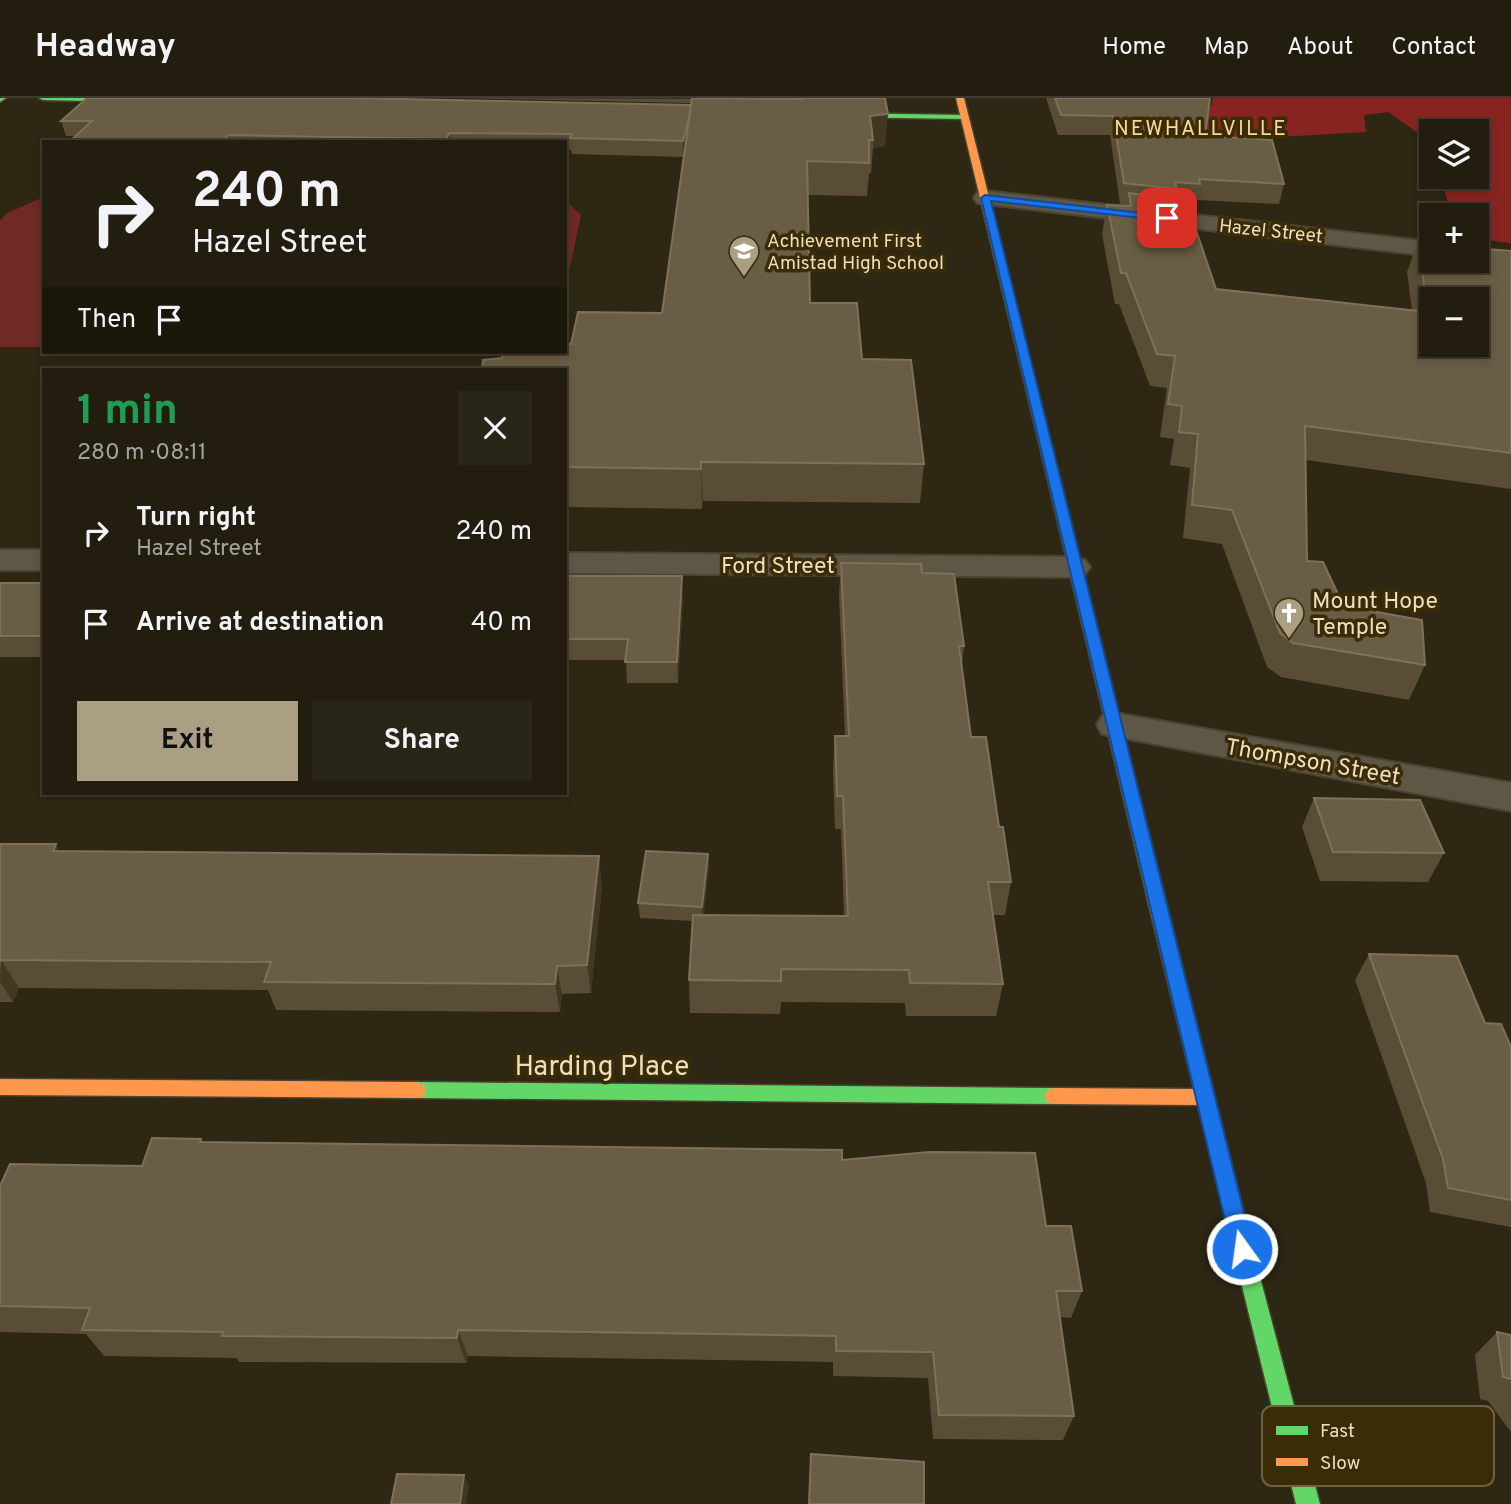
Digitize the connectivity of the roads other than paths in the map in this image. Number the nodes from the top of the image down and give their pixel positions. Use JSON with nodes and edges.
{"nodes":[{"id":1,"x":43,"y":98,"type":"edge"},
{"id":2,"x":960,"y":98,"type":"edge"},
{"id":3,"x":150,"y":100,"type":"edge"},
{"id":4,"x":814,"y":114,"type":"edge"},
{"id":5,"x":964,"y":117,"type":"junction"},
{"id":6,"x":985,"y":198,"type":"junction"},
{"id":7,"x":1419,"y":247,"type":"edge"},
{"id":8,"x":0,"y":560,"type":"edge"},
{"id":9,"x":42,"y":560,"type":"edge"},
{"id":10,"x":567,"y":563,"type":"edge"},
{"id":11,"x":1074,"y":567,"type":"junction"},
{"id":12,"x":1115,"y":725,"type":"junction"},
{"id":13,"x":1511,"y":797,"type":"edge"},
{"id":14,"x":0,"y":1087,"type":"edge"},
{"id":15,"x":1203,"y":1097,"type":"junction"},
{"id":16,"x":1283,"y":1406,"type":"edge"},
{"id":17,"x":1303,"y":1486,"type":"edge"},
{"id":18,"x":1308,"y":1504,"type":"edge"}],
"edges":[{"from":1,"to":3,"type":"main road"},
{"from":2,"to":5,"type":"main road"},
{"from":4,"to":5,"type":"main road"},
{"from":5,"to":6,"type":"main road"},
{"from":6,"to":7,"type":"street","name":"Hazel Street"},
{"from":6,"to":11,"type":"main road"},
{"from":8,"to":9,"type":"street"},
{"from":10,"to":11,"type":"street","name":"Ford Street"},
{"from":11,"to":12,"type":"main road"},
{"from":12,"to":13,"type":"street","name":"Thompson Street"},
{"from":12,"to":15,"type":"main road"},
{"from":14,"to":15,"type":"main road","name":"Harding Place"},
{"from":15,"to":16,"type":"main road"},
{"from":17,"to":18,"type":"main road"}]}
